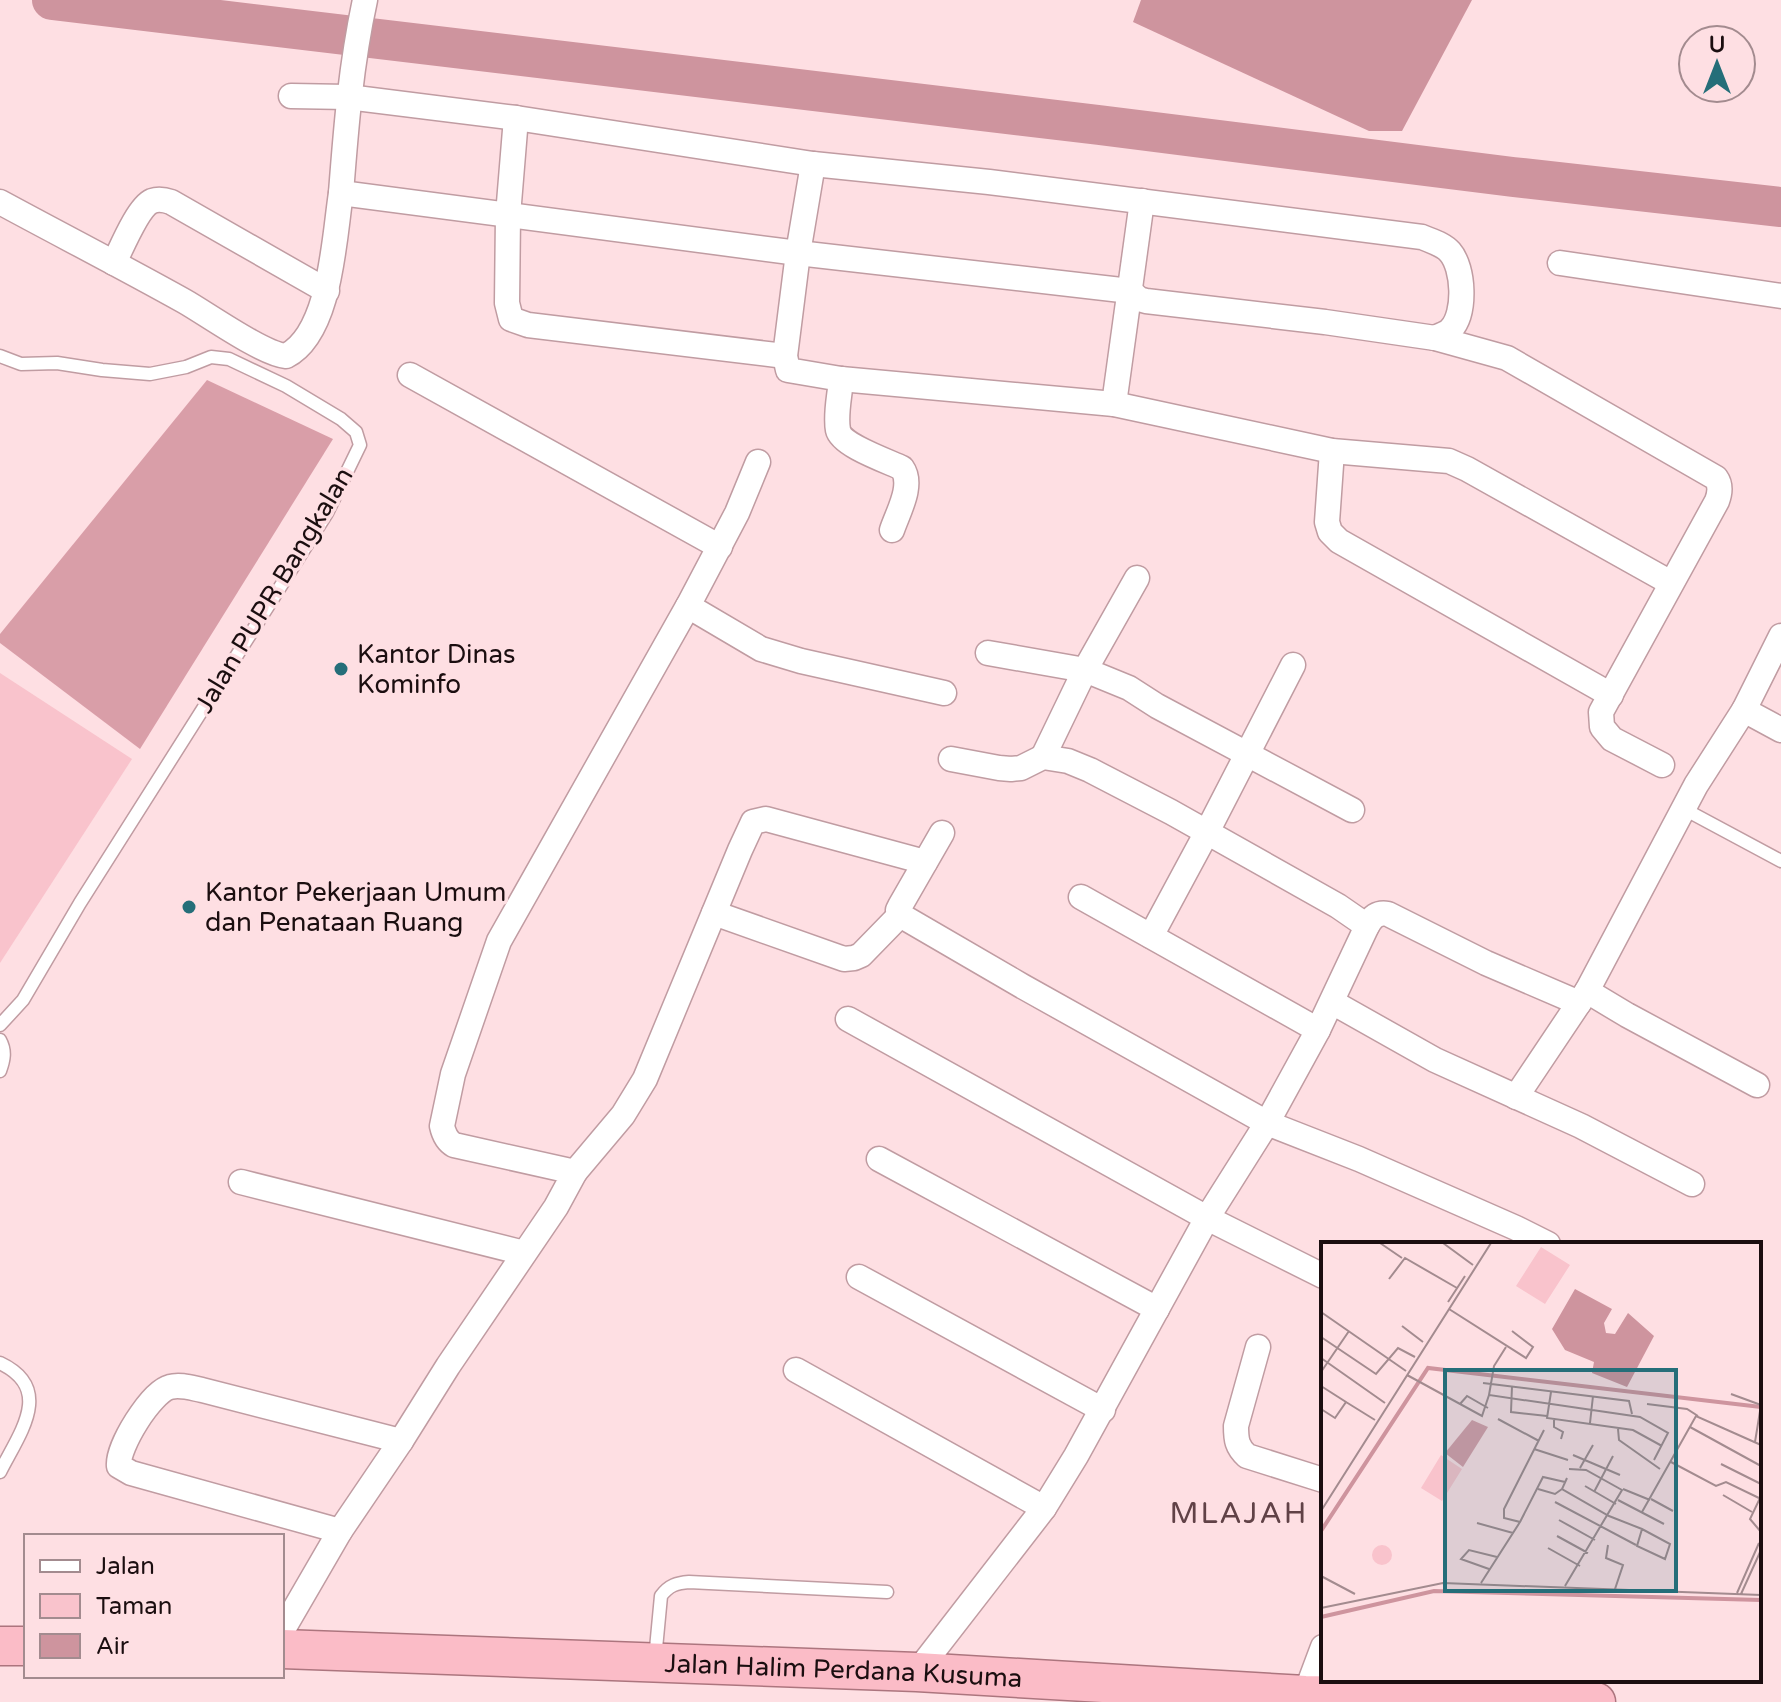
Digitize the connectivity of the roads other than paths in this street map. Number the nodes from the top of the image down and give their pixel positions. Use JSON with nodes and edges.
{"nodes":[{"id":1,"x":365,"y":0,"type":"edge"},
{"id":2,"x":291,"y":96,"type":"dead end"},
{"id":3,"x":348,"y":97,"type":"junction"},
{"id":4,"x":516,"y":118,"type":"junction"},
{"id":5,"x":813,"y":164,"type":"junction"},
{"id":6,"x":341,"y":193,"type":"junction"},
{"id":7,"x":1142,"y":201,"type":"junction"},
{"id":8,"x":0,"y":202,"type":"edge"},
{"id":9,"x":508,"y":215,"type":"junction"},
{"id":10,"x":798,"y":253,"type":"junction"},
{"id":11,"x":114,"y":263,"type":"junction"},
{"id":12,"x":1560,"y":263,"type":"dead end"},
{"id":13,"x":327,"y":291,"type":"junction"},
{"id":14,"x":1130,"y":291,"type":"junction"},
{"id":15,"x":1781,"y":296,"type":"edge"},
{"id":16,"x":1435,"y":338,"type":"junction"},
{"id":17,"x":0,"y":356,"type":"edge"},
{"id":18,"x":785,"y":356,"type":"junction"},
{"id":19,"x":410,"y":375,"type":"dead end"},
{"id":20,"x":841,"y":379,"type":"junction"},
{"id":21,"x":1114,"y":404,"type":"junction"},
{"id":22,"x":1332,"y":451,"type":"junction"},
{"id":23,"x":758,"y":462,"type":"dead end"},
{"id":24,"x":892,"y":530,"type":"dead end"},
{"id":25,"x":720,"y":547,"type":"junction"},
{"id":26,"x":1137,"y":578,"type":"dead end"},
{"id":27,"x":1671,"y":583,"type":"junction"},
{"id":28,"x":688,"y":606,"type":"junction"},
{"id":29,"x":1781,"y":636,"type":"edge"},
{"id":30,"x":988,"y":653,"type":"dead end"},
{"id":31,"x":1293,"y":665,"type":"dead end"},
{"id":32,"x":1085,"y":670,"type":"junction"},
{"id":33,"x":944,"y":693,"type":"dead end"},
{"id":34,"x":1611,"y":695,"type":"junction"},
{"id":35,"x":1744,"y":710,"type":"junction"},
{"id":36,"x":1781,"y":730,"type":"edge"},
{"id":37,"x":1247,"y":754,"type":"junction"},
{"id":38,"x":1043,"y":757,"type":"junction"},
{"id":39,"x":951,"y":759,"type":"dead end"},
{"id":40,"x":1662,"y":765,"type":"dead end"},
{"id":41,"x":1684,"y":809,"type":"junction"},
{"id":42,"x":1352,"y":810,"type":"dead end"},
{"id":43,"x":1207,"y":832,"type":"junction"},
{"id":44,"x":942,"y":833,"type":"dead end"},
{"id":45,"x":1781,"y":861,"type":"edge"},
{"id":46,"x":925,"y":862,"type":"junction"},
{"id":47,"x":1081,"y":897,"type":"dead end"},
{"id":48,"x":714,"y":913,"type":"junction"},
{"id":49,"x":900,"y":915,"type":"junction"},
{"id":50,"x":1367,"y":926,"type":"junction"},
{"id":51,"x":1151,"y":936,"type":"junction"},
{"id":52,"x":1583,"y":997,"type":"junction"},
{"id":53,"x":1332,"y":1002,"type":"junction"},
{"id":54,"x":848,"y":1019,"type":"dead end"},
{"id":55,"x":0,"y":1025,"type":"edge"},
{"id":56,"x":1318,"y":1030,"type":"junction"},
{"id":57,"x":0,"y":1040,"type":"edge"},
{"id":58,"x":0,"y":1071,"type":"edge"},
{"id":59,"x":1757,"y":1085,"type":"dead end"},
{"id":60,"x":1516,"y":1097,"type":"junction"},
{"id":61,"x":1267,"y":1123,"type":"junction"},
{"id":62,"x":879,"y":1159,"type":"dead end"},
{"id":63,"x":575,"y":1172,"type":"junction"},
{"id":64,"x":241,"y":1182,"type":"dead end"},
{"id":65,"x":1692,"y":1184,"type":"dead end"},
{"id":66,"x":1207,"y":1218,"type":"junction"},
{"id":67,"x":1512,"y":1236,"type":"edge"},
{"id":68,"x":1539,"y":1242,"type":"edge"},
{"id":69,"x":524,"y":1253,"type":"junction"},
{"id":70,"x":1321,"y":1275,"type":"edge"},
{"id":71,"x":859,"y":1277,"type":"dead end"},
{"id":72,"x":1157,"y":1309,"type":"junction"},
{"id":73,"x":1258,"y":1347,"type":"dead end"},
{"id":74,"x":0,"y":1363,"type":"edge"},
{"id":75,"x":796,"y":1370,"type":"dead end"},
{"id":76,"x":1103,"y":1410,"type":"junction"},
{"id":77,"x":401,"y":1441,"type":"junction"},
{"id":78,"x":0,"y":1472,"type":"edge"},
{"id":79,"x":1321,"y":1479,"type":"edge"},
{"id":80,"x":1044,"y":1508,"type":"junction"},
{"id":81,"x":340,"y":1531,"type":"junction"},
{"id":82,"x":887,"y":1592,"type":"dead end"},
{"id":83,"x":284,"y":1628,"type":"edge"},
{"id":84,"x":0,"y":1646,"type":"edge"},
{"id":85,"x":24,"y":1646,"type":"edge"},
{"id":86,"x":284,"y":1649,"type":"edge"},
{"id":87,"x":1321,"y":1652,"type":"edge"},
{"id":88,"x":655,"y":1663,"type":"junction"},
{"id":89,"x":917,"y":1672,"type":"junction"},
{"id":90,"x":1305,"y":1695,"type":"junction"},
{"id":91,"x":1572,"y":1702,"type":"edge"},
{"id":92,"x":1596,"y":1702,"type":"edge"}],
"edges":[{"from":1,"to":3,"type":"street"},
{"from":2,"to":3,"type":"street"},
{"from":3,"to":4,"type":"street"},
{"from":3,"to":6,"type":"street"},
{"from":4,"to":5,"type":"street"},
{"from":4,"to":9,"type":"street"},
{"from":5,"to":7,"type":"street"},
{"from":5,"to":10,"type":"street"},
{"from":6,"to":9,"type":"street"},
{"from":6,"to":13,"type":"street"},
{"from":7,"to":14,"type":"street"},
{"from":7,"to":16,"type":"street"},
{"from":8,"to":11,"type":"street"},
{"from":9,"to":10,"type":"street"},
{"from":9,"to":18,"type":"street"},
{"from":10,"to":14,"type":"street"},
{"from":10,"to":18,"type":"street"},
{"from":11,"to":13,"type":"street"},
{"from":11,"to":13,"type":"street"},
{"from":12,"to":15,"type":"street"},
{"from":14,"to":16,"type":"street"},
{"from":14,"to":21,"type":"street"},
{"from":16,"to":27,"type":"street"},
{"from":17,"to":55,"type":"lane","name":"Jalan PUPR Bangkalan"},
{"from":18,"to":20,"type":"street"},
{"from":19,"to":25,"type":"street"},
{"from":20,"to":21,"type":"street"},
{"from":20,"to":24,"type":"street"},
{"from":21,"to":22,"type":"street"},
{"from":22,"to":27,"type":"street"},
{"from":22,"to":34,"type":"street"},
{"from":23,"to":25,"type":"street"},
{"from":25,"to":28,"type":"street"},
{"from":26,"to":32,"type":"street"},
{"from":27,"to":34,"type":"street"},
{"from":28,"to":33,"type":"street"},
{"from":28,"to":63,"type":"street"},
{"from":29,"to":35,"type":"street"},
{"from":30,"to":32,"type":"street"},
{"from":31,"to":37,"type":"street"},
{"from":32,"to":37,"type":"street"},
{"from":32,"to":38,"type":"street"},
{"from":34,"to":40,"type":"street"},
{"from":35,"to":36,"type":"street"},
{"from":35,"to":41,"type":"street"},
{"from":37,"to":42,"type":"street"},
{"from":37,"to":43,"type":"street"},
{"from":38,"to":39,"type":"street"},
{"from":38,"to":43,"type":"street"},
{"from":41,"to":45,"type":"lane"},
{"from":41,"to":52,"type":"street"},
{"from":43,"to":50,"type":"street"},
{"from":43,"to":51,"type":"street"},
{"from":44,"to":46,"type":"street"},
{"from":46,"to":48,"type":"street"},
{"from":46,"to":49,"type":"street"},
{"from":47,"to":51,"type":"street"},
{"from":48,"to":49,"type":"street"},
{"from":48,"to":63,"type":"street"},
{"from":49,"to":61,"type":"street"},
{"from":50,"to":52,"type":"street"},
{"from":50,"to":53,"type":"street"},
{"from":51,"to":56,"type":"street"},
{"from":52,"to":59,"type":"street"},
{"from":52,"to":60,"type":"street"},
{"from":53,"to":56,"type":"street"},
{"from":53,"to":60,"type":"street"},
{"from":54,"to":66,"type":"street"},
{"from":56,"to":61,"type":"street"},
{"from":57,"to":58,"type":"lane"},
{"from":60,"to":65,"type":"street"},
{"from":61,"to":66,"type":"street"},
{"from":61,"to":67,"type":"street"},
{"from":62,"to":72,"type":"street"},
{"from":63,"to":69,"type":"street"},
{"from":64,"to":69,"type":"street"},
{"from":66,"to":70,"type":"street"},
{"from":66,"to":72,"type":"street"},
{"from":67,"to":68,"type":"street"},
{"from":69,"to":77,"type":"street"},
{"from":71,"to":76,"type":"street"},
{"from":72,"to":76,"type":"street"},
{"from":73,"to":79,"type":"street"},
{"from":74,"to":78,"type":"lane"},
{"from":75,"to":80,"type":"street"},
{"from":76,"to":80,"type":"street"},
{"from":77,"to":81,"type":"street"},
{"from":77,"to":81,"type":"street"},
{"from":80,"to":89,"type":"street"},
{"from":81,"to":83,"type":"street"},
{"from":82,"to":88,"type":"lane"},
{"from":84,"to":85,"type":"highway"},
{"from":86,"to":88,"type":"highway","name":"Jalan Halim Perdana Kusuma"},
{"from":87,"to":90,"type":"street"},
{"from":88,"to":89,"type":"highway","name":"Jalan Halim Perdana Kusuma"},
{"from":89,"to":90,"type":"highway","name":"Jalan Halim Perdana Kusuma"},
{"from":90,"to":91,"type":"highway","name":"Jalan Halim Perdana Kusuma"},
{"from":91,"to":92,"type":"highway","name":"Jalan Halim Perdana Kusuma"}]}
